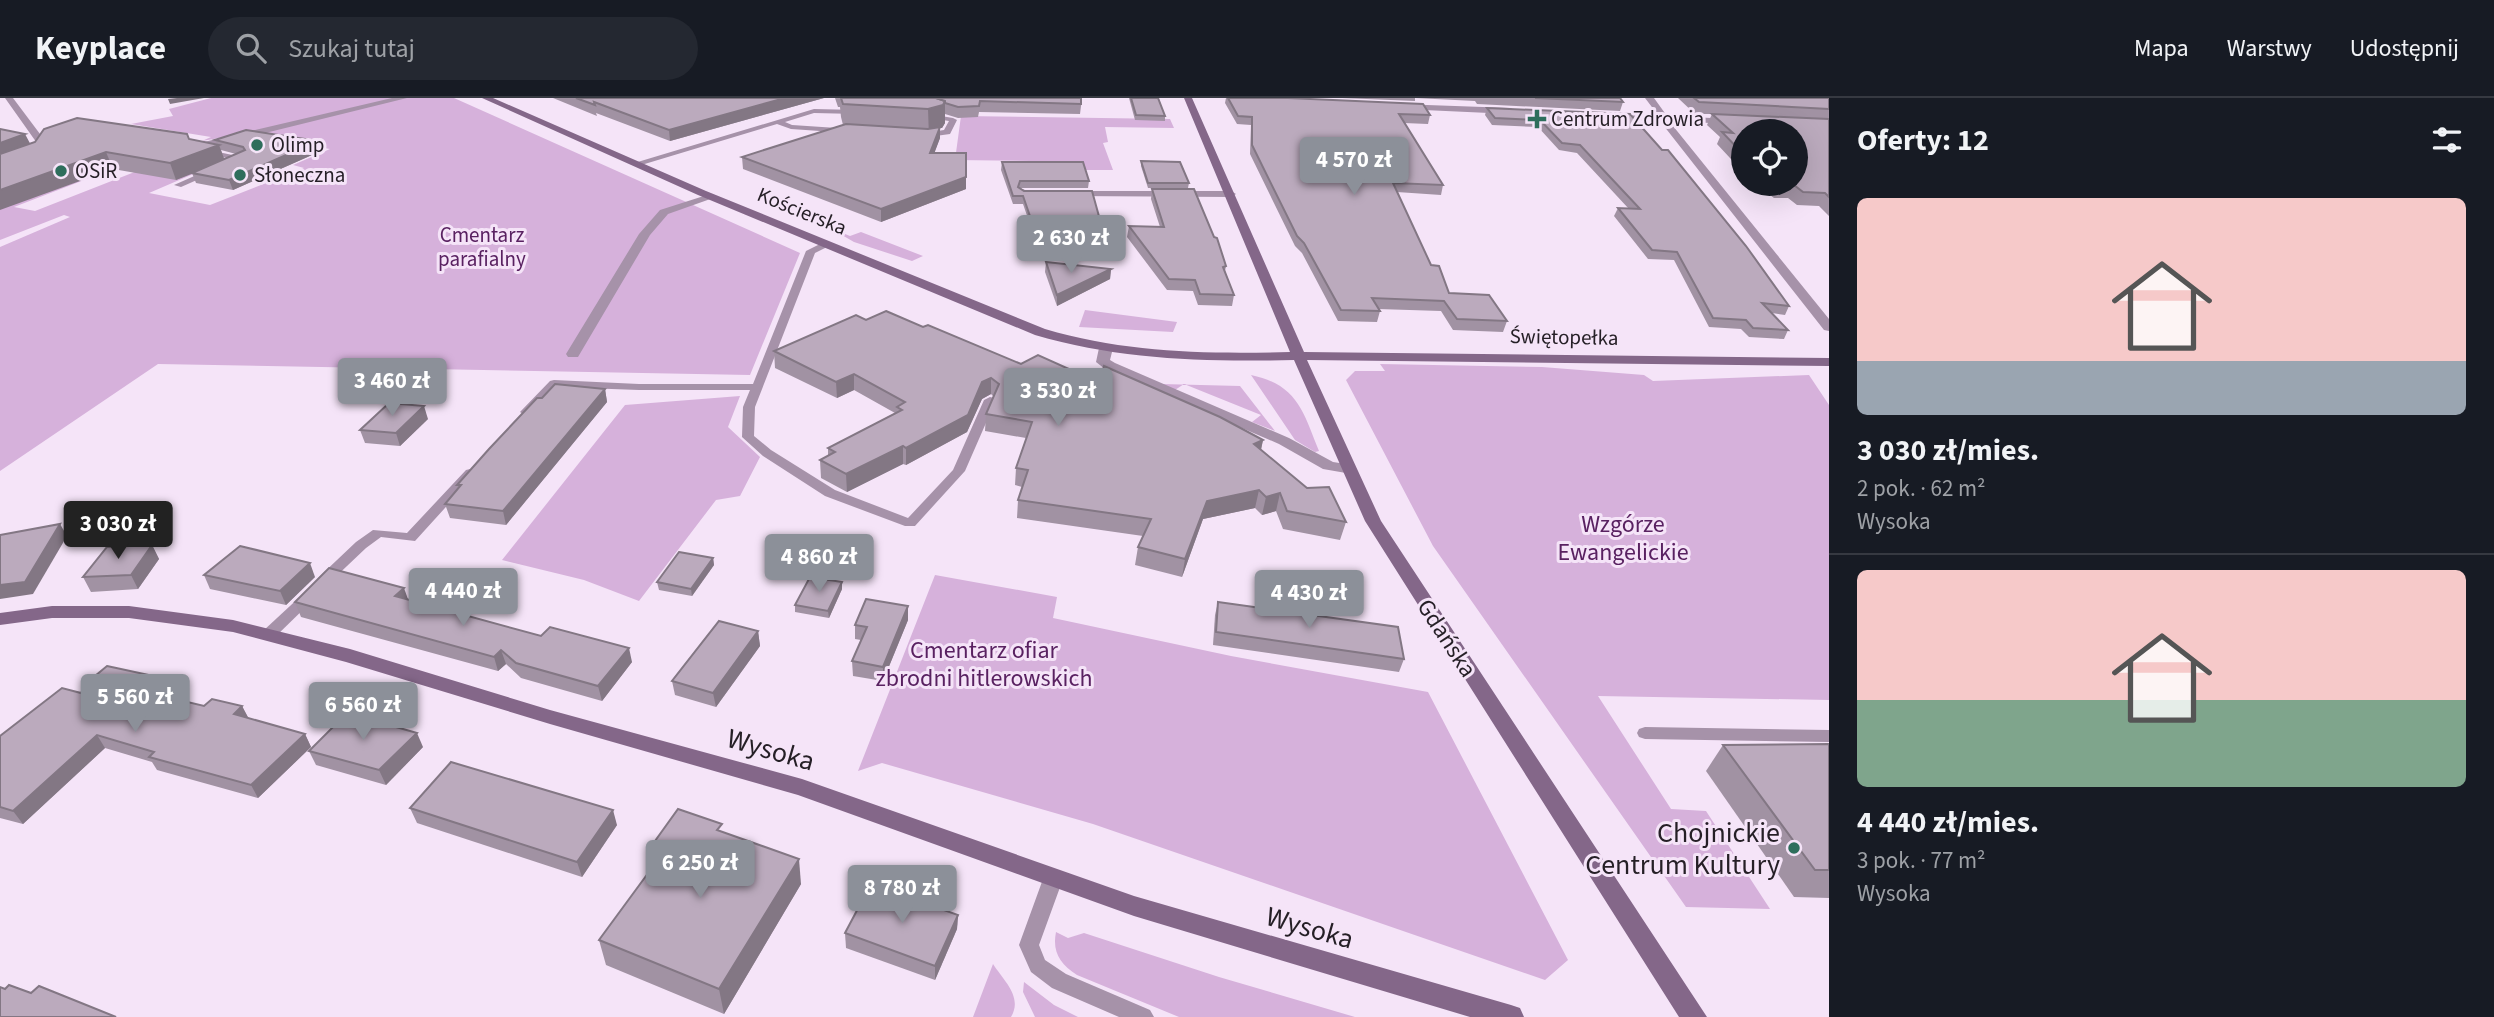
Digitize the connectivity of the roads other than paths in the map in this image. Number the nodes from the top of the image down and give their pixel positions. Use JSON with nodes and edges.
{"nodes":[{"id":1,"x":9,"y":98,"type":"edge"},
{"id":2,"x":403,"y":98,"type":"edge"},
{"id":3,"x":486,"y":98,"type":"edge"},
{"id":4,"x":1188,"y":98,"type":"edge"},
{"id":5,"x":1649,"y":98,"type":"edge"},
{"id":6,"x":1395,"y":106,"type":"edge"},
{"id":7,"x":1517,"y":111,"type":"edge"},
{"id":8,"x":868,"y":112,"type":"edge"},
{"id":9,"x":911,"y":114,"type":"edge"},
{"id":10,"x":1594,"y":115,"type":"edge"},
{"id":11,"x":1662,"y":118,"type":"junction"},
{"id":12,"x":1731,"y":121,"type":"edge"},
{"id":13,"x":778,"y":122,"type":"junction"},
{"id":14,"x":860,"y":131,"type":"edge"},
{"id":15,"x":48,"y":133,"type":"edge"},
{"id":16,"x":37,"y":135,"type":"junction"},
{"id":17,"x":915,"y":135,"type":"edge"},
{"id":18,"x":178,"y":141,"type":"edge"},
{"id":19,"x":204,"y":145,"type":"junction"},
{"id":20,"x":229,"y":164,"type":"edge"},
{"id":21,"x":635,"y":164,"type":"junction"},
{"id":22,"x":0,"y":167,"type":"edge"},
{"id":23,"x":216,"y":169,"type":"edge"},
{"id":24,"x":178,"y":185,"type":"edge"},
{"id":25,"x":1051,"y":193,"type":"edge"},
{"id":26,"x":1231,"y":194,"type":"junction"},
{"id":27,"x":711,"y":197,"type":"junction"},
{"id":28,"x":827,"y":244,"type":"junction"},
{"id":29,"x":1829,"y":327,"type":"edge"},
{"id":30,"x":1106,"y":348,"type":"junction"},
{"id":31,"x":573,"y":354,"type":"dead end"},
{"id":32,"x":1299,"y":356,"type":"junction"},
{"id":33,"x":1829,"y":362,"type":"edge"},
{"id":34,"x":757,"y":387,"type":"junction"},
{"id":35,"x":990,"y":400,"type":"edge"},
{"id":36,"x":518,"y":422,"type":"edge"},
{"id":37,"x":482,"y":460,"type":"edge"},
{"id":38,"x":1346,"y":468,"type":"junction"},
{"id":39,"x":0,"y":619,"type":"edge"},
{"id":40,"x":268,"y":635,"type":"junction"},
{"id":41,"x":1644,"y":733,"type":"dead end"},
{"id":42,"x":1829,"y":736,"type":"edge"},
{"id":43,"x":1053,"y":879,"type":"junction"},
{"id":44,"x":1143,"y":1017,"type":"edge"},
{"id":45,"x":1511,"y":1017,"type":"edge"},
{"id":46,"x":1694,"y":1017,"type":"edge"}],
"edges":[{"from":1,"to":16,"type":"street"},
{"from":2,"to":19,"type":"street"},
{"from":3,"to":21,"type":"main road","name":"Kościerska"},
{"from":4,"to":26,"type":"main road","name":"Gdańska"},
{"from":5,"to":11,"type":"street"},
{"from":6,"to":7,"type":"street"},
{"from":8,"to":13,"type":"lane"},
{"from":9,"to":17,"type":"lane"},
{"from":10,"to":11,"type":"street"},
{"from":11,"to":12,"type":"street"},
{"from":11,"to":29,"type":"street"},
{"from":13,"to":14,"type":"lane"},
{"from":13,"to":21,"type":"lane"},
{"from":15,"to":16,"type":"street"},
{"from":16,"to":22,"type":"street"},
{"from":18,"to":19,"type":"street"},
{"from":19,"to":20,"type":"lane"},
{"from":21,"to":27,"type":"main road","name":"Kościerska"},
{"from":23,"to":24,"type":"lane"},
{"from":25,"to":26,"type":"street"},
{"from":26,"to":32,"type":"main road","name":"Gdańska"},
{"from":27,"to":28,"type":"main road","name":"Kościerska"},
{"from":27,"to":31,"type":"street"},
{"from":28,"to":30,"type":"main road","name":"Kościerska"},
{"from":28,"to":34,"type":"lane"},
{"from":30,"to":32,"type":"main road","name":"Kościerska"},
{"from":30,"to":38,"type":"street"},
{"from":32,"to":33,"type":"main road","name":"Świętopełka"},
{"from":32,"to":38,"type":"main road","name":"Gdańska"},
{"from":34,"to":35,"type":"lane"},
{"from":34,"to":36,"type":"lane"},
{"from":37,"to":40,"type":"lane"},
{"from":38,"to":46,"type":"main road","name":"Gdańska"},
{"from":39,"to":40,"type":"main road","name":"Wysoka"},
{"from":40,"to":43,"type":"main road","name":"Wysoka"},
{"from":41,"to":42,"type":"lane"},
{"from":43,"to":44,"type":"lane"},
{"from":43,"to":45,"type":"main road","name":"Wysoka"}]}
